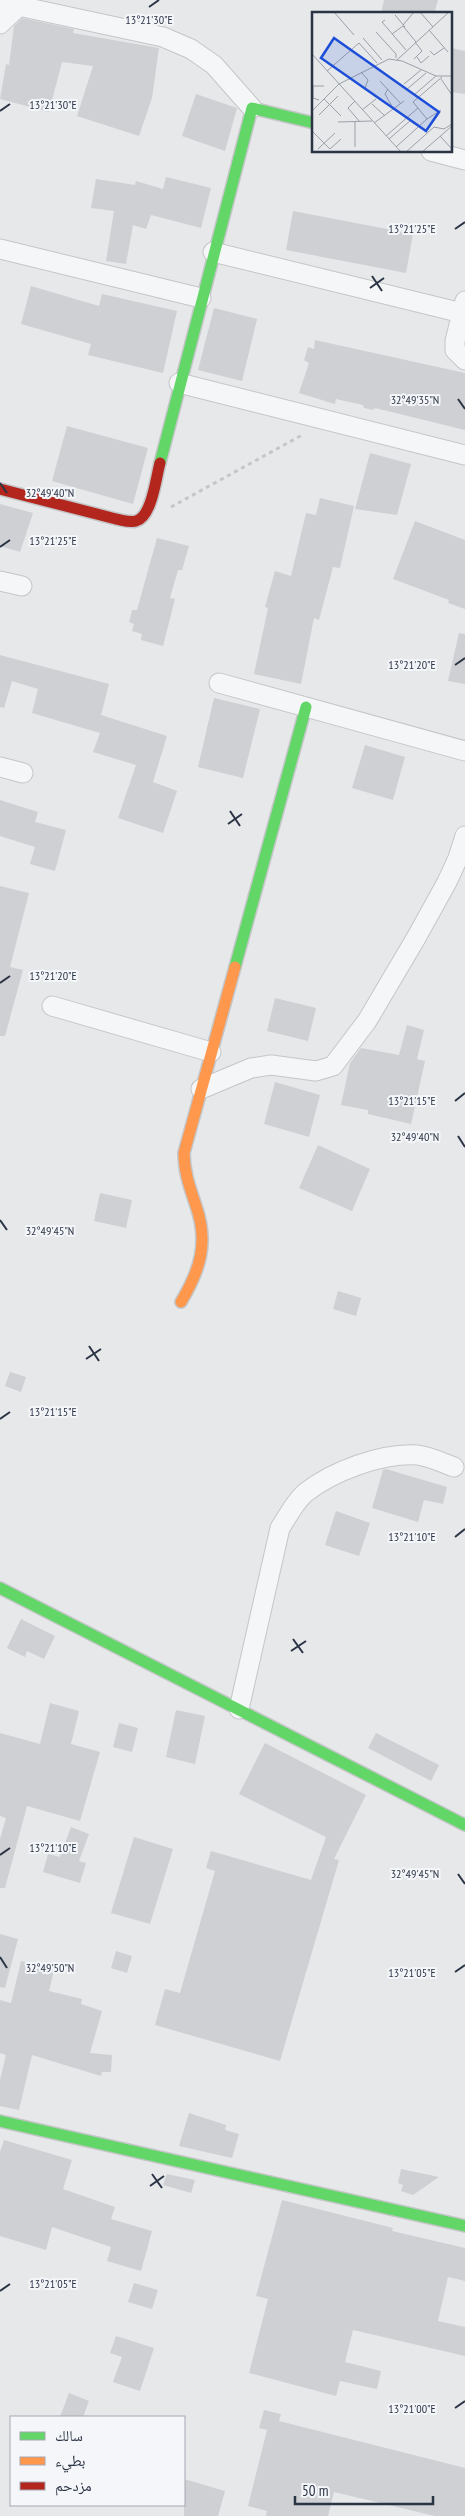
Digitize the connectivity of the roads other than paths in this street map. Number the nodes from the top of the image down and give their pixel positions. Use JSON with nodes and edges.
{"nodes":[{"id":1,"x":0,"y":2,"type":"edge"},
{"id":2,"x":19,"y":6,"type":"junction"},
{"id":3,"x":48,"y":6,"type":"edge"},
{"id":4,"x":0,"y":24,"type":"edge"},
{"id":5,"x":252,"y":108,"type":"junction"},
{"id":6,"x":312,"y":123,"type":"edge"},
{"id":7,"x":435,"y":152,"type":"edge"},
{"id":8,"x":465,"y":160,"type":"edge"},
{"id":9,"x":0,"y":249,"type":"edge"},
{"id":10,"x":213,"y":252,"type":"junction"},
{"id":11,"x":201,"y":298,"type":"junction"},
{"id":12,"x":463,"y":306,"type":"edge"},
{"id":13,"x":465,"y":360,"type":"edge"},
{"id":14,"x":179,"y":383,"type":"junction"},
{"id":15,"x":465,"y":455,"type":"edge"},
{"id":16,"x":0,"y":489,"type":"edge"},
{"id":17,"x":0,"y":581,"type":"edge"},
{"id":18,"x":22,"y":586,"type":"dead end"},
{"id":19,"x":220,"y":683,"type":"dead end"},
{"id":20,"x":306,"y":707,"type":"junction"},
{"id":21,"x":465,"y":751,"type":"edge"},
{"id":22,"x":0,"y":767,"type":"edge"},
{"id":23,"x":23,"y":773,"type":"dead end"},
{"id":24,"x":465,"y":836,"type":"edge"},
{"id":25,"x":52,"y":1006,"type":"dead end"},
{"id":26,"x":211,"y":1052,"type":"junction"},
{"id":27,"x":201,"y":1089,"type":"junction"},
{"id":28,"x":181,"y":1302,"type":"dead end"},
{"id":29,"x":454,"y":1467,"type":"dead end"},
{"id":30,"x":0,"y":1588,"type":"edge"},
{"id":31,"x":239,"y":1709,"type":"junction"},
{"id":32,"x":465,"y":1825,"type":"edge"},
{"id":33,"x":0,"y":2121,"type":"edge"},
{"id":34,"x":465,"y":2226,"type":"edge"}],
"edges":[{"from":1,"to":2,"type":"street"},
{"from":2,"to":3,"type":"street"},
{"from":2,"to":4,"type":"street"},
{"from":3,"to":5,"type":"street"},
{"from":5,"to":6,"type":"street"},
{"from":5,"to":10,"type":"street"},
{"from":7,"to":8,"type":"street"},
{"from":9,"to":11,"type":"street"},
{"from":10,"to":11,"type":"street"},
{"from":10,"to":12,"type":"street"},
{"from":11,"to":14,"type":"street"},
{"from":12,"to":13,"type":"street"},
{"from":14,"to":15,"type":"street"},
{"from":14,"to":16,"type":"street"},
{"from":17,"to":18,"type":"street"},
{"from":19,"to":20,"type":"street"},
{"from":20,"to":21,"type":"street"},
{"from":20,"to":26,"type":"street"},
{"from":22,"to":23,"type":"street"},
{"from":24,"to":27,"type":"street"},
{"from":25,"to":26,"type":"street"},
{"from":26,"to":27,"type":"street"},
{"from":27,"to":28,"type":"street"},
{"from":29,"to":31,"type":"street"},
{"from":30,"to":31,"type":"street"},
{"from":31,"to":32,"type":"street"},
{"from":33,"to":34,"type":"street"}]}
